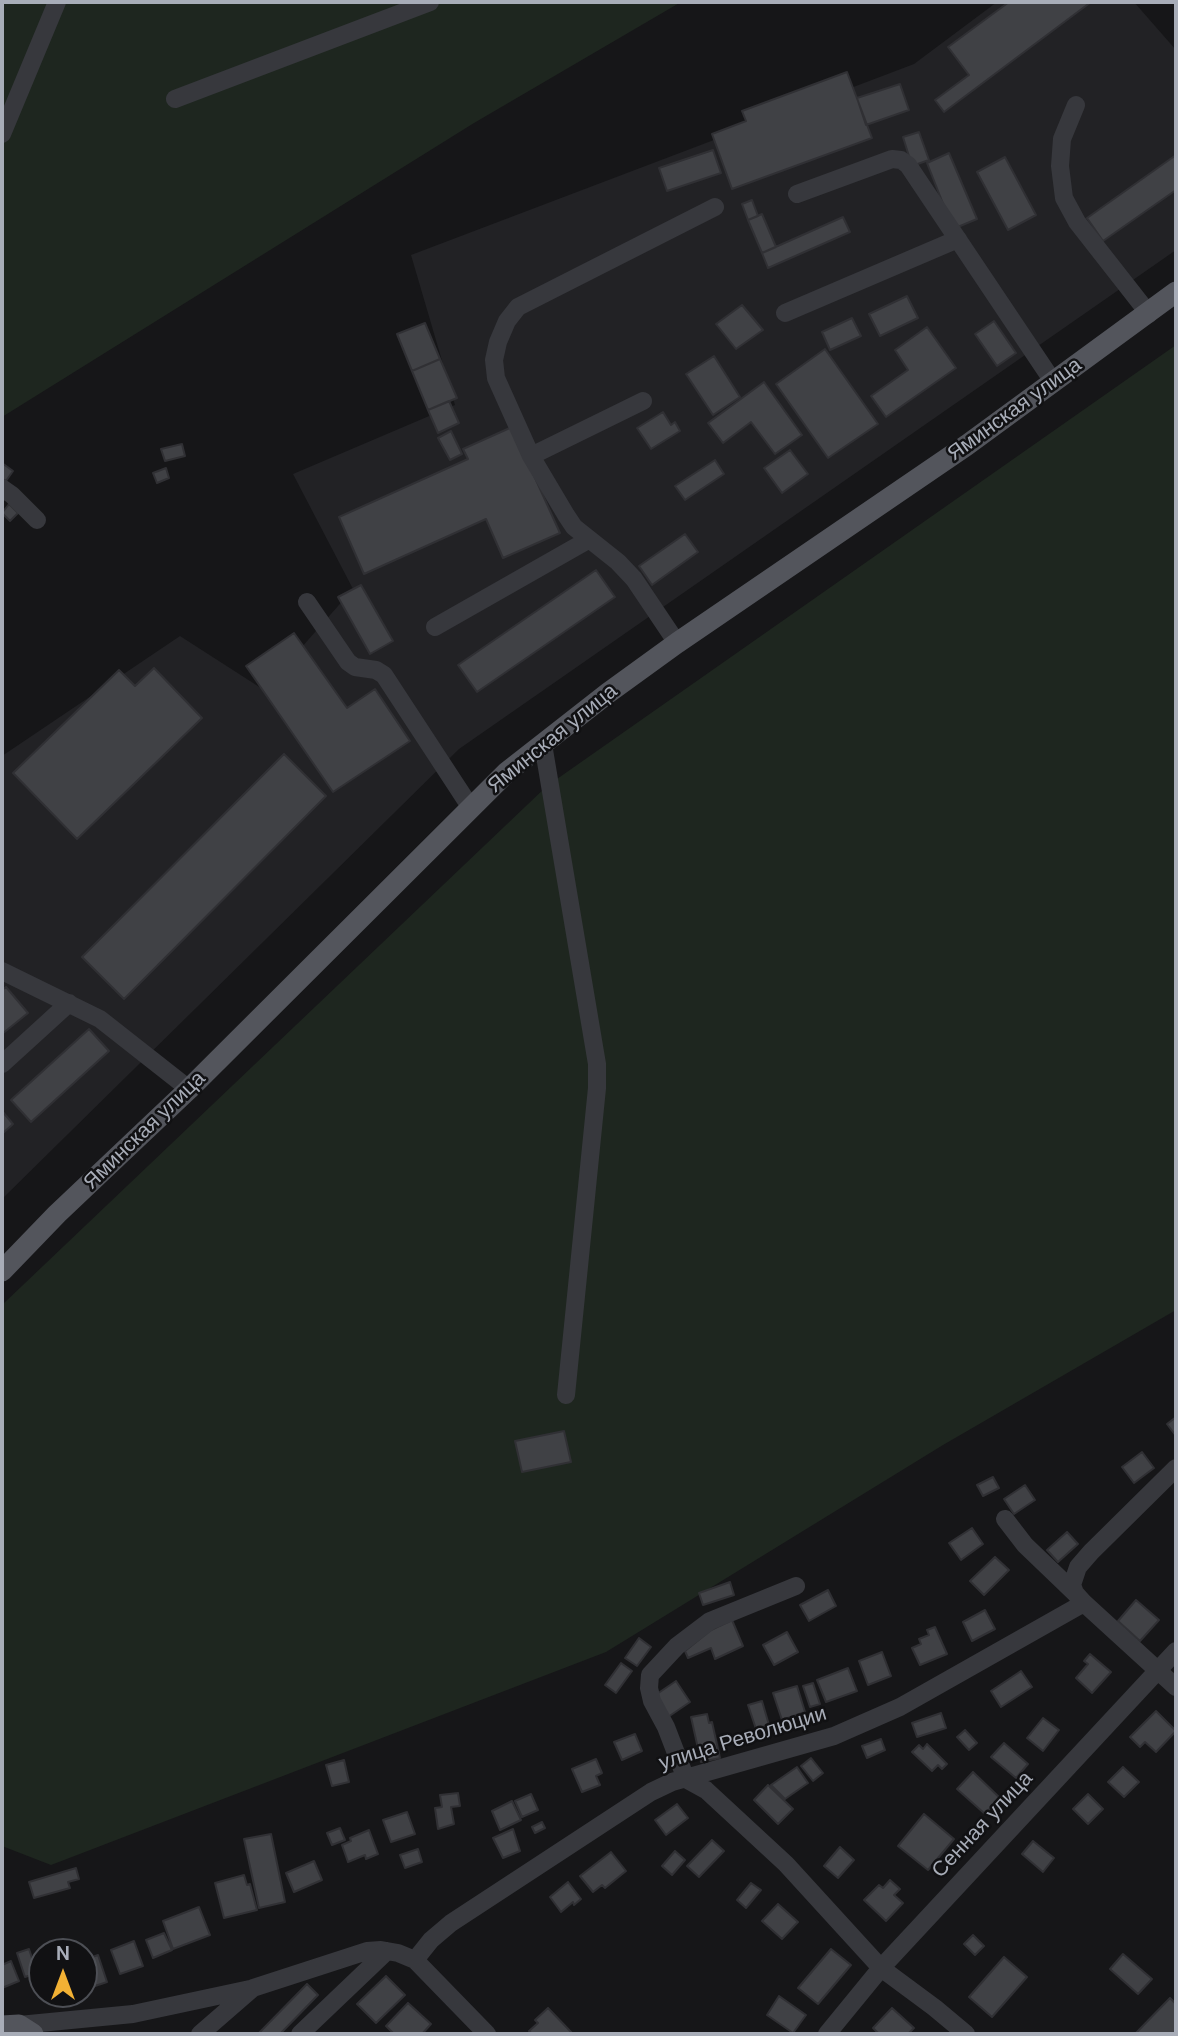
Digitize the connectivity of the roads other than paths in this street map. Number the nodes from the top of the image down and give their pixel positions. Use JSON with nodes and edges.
{"nodes":[{"id":1,"x":57,"y":2,"type":"edge"},
{"id":2,"x":430,"y":2,"type":"edge"},
{"id":3,"x":175,"y":99,"type":"dead end"},
{"id":4,"x":1076,"y":105,"type":"dead end"},
{"id":5,"x":2,"y":134,"type":"edge"},
{"id":6,"x":797,"y":194,"type":"dead end"},
{"id":7,"x":715,"y":207,"type":"dead end"},
{"id":8,"x":958,"y":239,"type":"junction"},
{"id":9,"x":1176,"y":292,"type":"edge"},
{"id":10,"x":785,"y":313,"type":"dead end"},
{"id":11,"x":1149,"y":314,"type":"junction"},
{"id":12,"x":1054,"y":383,"type":"junction"},
{"id":13,"x":643,"y":401,"type":"dead end"},
{"id":14,"x":531,"y":456,"type":"junction"},
{"id":15,"x":2,"y":488,"type":"edge"},
{"id":16,"x":37,"y":520,"type":"dead end"},
{"id":17,"x":588,"y":540,"type":"junction"},
{"id":18,"x":307,"y":603,"type":"dead end"},
{"id":19,"x":435,"y":627,"type":"dead end"},
{"id":20,"x":677,"y":643,"type":"junction"},
{"id":21,"x":543,"y":744,"type":"junction"},
{"id":22,"x":471,"y":808,"type":"junction"},
{"id":23,"x":2,"y":971,"type":"edge"},
{"id":24,"x":69,"y":1003,"type":"junction"},
{"id":25,"x":2,"y":1064,"type":"edge"},
{"id":26,"x":189,"y":1089,"type":"junction"},
{"id":27,"x":2,"y":1271,"type":"edge"},
{"id":28,"x":566,"y":1395,"type":"dead end"},
{"id":29,"x":1176,"y":1468,"type":"edge"},
{"id":30,"x":1004,"y":1519,"type":"dead end"},
{"id":31,"x":796,"y":1586,"type":"dead end"},
{"id":32,"x":1079,"y":1598,"type":"junction"},
{"id":33,"x":1176,"y":1651,"type":"edge"},
{"id":34,"x":1157,"y":1670,"type":"junction"},
{"id":35,"x":1176,"y":1687,"type":"edge"},
{"id":36,"x":686,"y":1779,"type":"junction"},
{"id":37,"x":387,"y":1951,"type":"junction"},
{"id":38,"x":415,"y":1960,"type":"junction"},
{"id":39,"x":881,"y":1968,"type":"junction"},
{"id":40,"x":253,"y":1988,"type":"junction"},
{"id":41,"x":18,"y":2029,"type":"edge"},
{"id":42,"x":481,"y":2032,"type":"edge"},
{"id":43,"x":200,"y":2034,"type":"edge"},
{"id":44,"x":301,"y":2034,"type":"edge"},
{"id":45,"x":827,"y":2034,"type":"edge"},
{"id":46,"x":966,"y":2034,"type":"edge"}],
"edges":[{"from":1,"to":5,"type":"street"},
{"from":2,"to":3,"type":"street"},
{"from":4,"to":11,"type":"street"},
{"from":6,"to":8,"type":"street"},
{"from":7,"to":14,"type":"street"},
{"from":8,"to":10,"type":"street"},
{"from":8,"to":12,"type":"street"},
{"from":9,"to":11,"type":"main road","name":"Яминская улица"},
{"from":11,"to":12,"type":"main road","name":"Яминская улица"},
{"from":12,"to":20,"type":"main road","name":"Яминская улица"},
{"from":13,"to":14,"type":"street"},
{"from":14,"to":17,"type":"street"},
{"from":15,"to":16,"type":"street"},
{"from":17,"to":19,"type":"street"},
{"from":17,"to":20,"type":"street"},
{"from":18,"to":22,"type":"street"},
{"from":20,"to":21,"type":"main road","name":"Яминская улица"},
{"from":21,"to":22,"type":"main road","name":"Яминская улица"},
{"from":21,"to":28,"type":"street"},
{"from":22,"to":26,"type":"main road","name":"Яминская улица"},
{"from":23,"to":24,"type":"street"},
{"from":24,"to":25,"type":"street"},
{"from":24,"to":26,"type":"street"},
{"from":26,"to":27,"type":"main road","name":"Яминская улица"},
{"from":29,"to":32,"type":"street"},
{"from":30,"to":32,"type":"street"},
{"from":31,"to":36,"type":"street"},
{"from":32,"to":34,"type":"street"},
{"from":32,"to":36,"type":"street","name":"улица Революции"},
{"from":33,"to":34,"type":"street","name":"Сенная улица"},
{"from":34,"to":35,"type":"street"},
{"from":34,"to":39,"type":"street","name":"Сенная улица"},
{"from":36,"to":38,"type":"street","name":"улица Революции"},
{"from":36,"to":39,"type":"street"},
{"from":37,"to":38,"type":"street"},
{"from":37,"to":40,"type":"street"},
{"from":37,"to":44,"type":"street"},
{"from":38,"to":42,"type":"street"},
{"from":39,"to":45,"type":"street","name":"Сенная улица"},
{"from":39,"to":46,"type":"street"},
{"from":40,"to":41,"type":"street"},
{"from":40,"to":43,"type":"street"}]}
